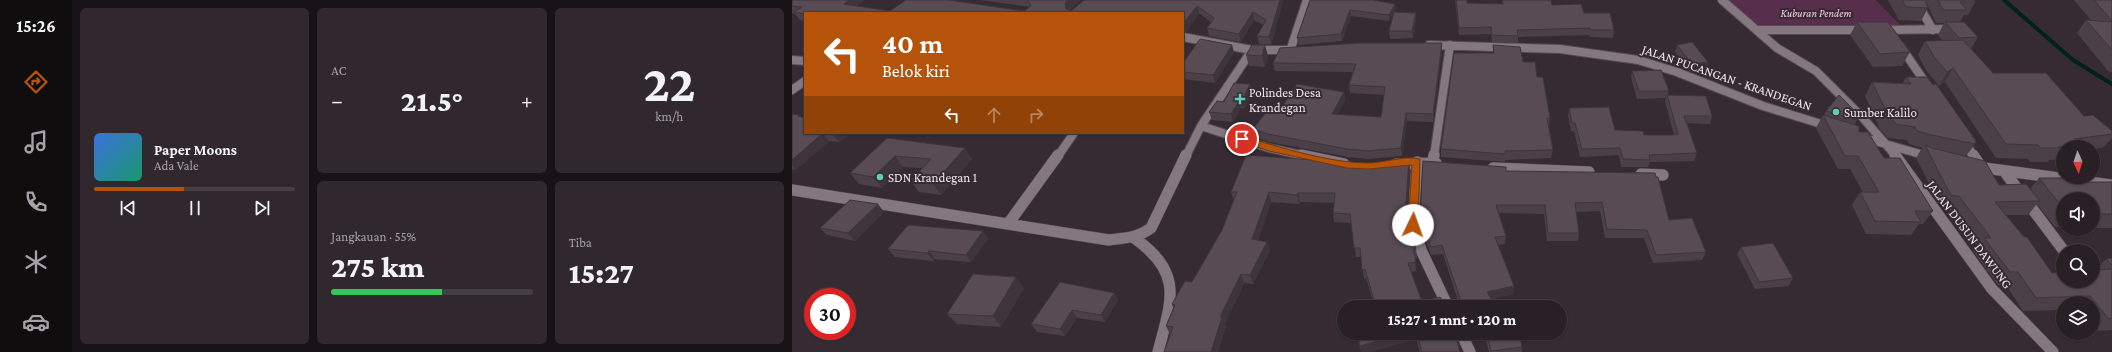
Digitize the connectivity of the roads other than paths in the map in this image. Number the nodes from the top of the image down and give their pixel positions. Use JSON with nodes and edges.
{"nodes":[{"id":1,"x":1307,"y":0,"type":"edge"},
{"id":2,"x":1722,"y":0,"type":"edge"},
{"id":3,"x":1919,"y":0,"type":"edge"},
{"id":4,"x":1961,"y":29,"type":"edge"},
{"id":5,"x":1757,"y":30,"type":"junction"},
{"id":6,"x":1890,"y":30,"type":"junction"},
{"id":7,"x":1934,"y":30,"type":"junction"},
{"id":8,"x":1184,"y":37,"type":"edge"},
{"id":9,"x":1419,"y":44,"type":"edge"},
{"id":10,"x":1450,"y":45,"type":"junction"},
{"id":11,"x":1252,"y":50,"type":"junction"},
{"id":12,"x":1305,"y":50,"type":"edge"},
{"id":13,"x":1290,"y":51,"type":"junction"},
{"id":14,"x":792,"y":60,"type":"edge"},
{"id":15,"x":804,"y":62,"type":"edge"},
{"id":16,"x":804,"y":82,"type":"edge"},
{"id":17,"x":792,"y":90,"type":"edge"},
{"id":18,"x":1934,"y":96,"type":"edge"},
{"id":19,"x":1201,"y":126,"type":"junction"},
{"id":20,"x":1956,"y":129,"type":"edge"},
{"id":21,"x":1838,"y":130,"type":"edge"},
{"id":22,"x":1073,"y":134,"type":"edge"},
{"id":23,"x":1852,"y":134,"type":"edge"},
{"id":24,"x":1888,"y":145,"type":"junction"},
{"id":25,"x":1942,"y":159,"type":"edge"},
{"id":26,"x":1417,"y":162,"type":"junction"},
{"id":27,"x":1433,"y":162,"type":"junction"},
{"id":28,"x":1389,"y":164,"type":"edge"},
{"id":29,"x":1449,"y":164,"type":"edge"},
{"id":30,"x":1354,"y":165,"type":"edge"},
{"id":31,"x":1965,"y":165,"type":"edge"},
{"id":32,"x":1480,"y":166,"type":"edge"},
{"id":33,"x":1982,"y":168,"type":"junction"},
{"id":34,"x":2004,"y":171,"type":"junction"},
{"id":35,"x":1599,"y":173,"type":"edge"},
{"id":36,"x":1631,"y":174,"type":"edge"},
{"id":37,"x":1663,"y":175,"type":"dead end"},
{"id":38,"x":2112,"y":185,"type":"edge"},
{"id":39,"x":792,"y":190,"type":"edge"},
{"id":40,"x":1008,"y":224,"type":"junction"},
{"id":41,"x":1133,"y":237,"type":"junction"},
{"id":42,"x":2059,"y":244,"type":"edge"},
{"id":43,"x":1445,"y":300,"type":"edge"},
{"id":44,"x":1464,"y":340,"type":"edge"},
{"id":45,"x":1158,"y":352,"type":"edge"},
{"id":46,"x":1470,"y":352,"type":"edge"},
{"id":47,"x":2053,"y":352,"type":"edge"}],
"edges":[{"from":1,"to":13,"type":"street"},
{"from":2,"to":5,"type":"street","name":"JALAN DUSUN DAWUNG"},
{"from":3,"to":7,"type":"street"},
{"from":4,"to":7,"type":"street"},
{"from":5,"to":6,"type":"street"},
{"from":5,"to":24,"type":"street","name":"JALAN DUSUN DAWUNG"},
{"from":6,"to":7,"type":"street"},
{"from":6,"to":18,"type":"street"},
{"from":8,"to":11,"type":"street"},
{"from":9,"to":10,"type":"street","name":"JALAN PUCANGAN - KRANDEGAN"},
{"from":10,"to":21,"type":"street","name":"JALAN PUCANGAN - KRANDEGAN"},
{"from":10,"to":27,"type":"street"},
{"from":11,"to":13,"type":"street"},
{"from":11,"to":19,"type":"street"},
{"from":12,"to":13,"type":"street"},
{"from":14,"to":15,"type":"street"},
{"from":16,"to":17,"type":"street"},
{"from":19,"to":30,"type":"street"},
{"from":19,"to":41,"type":"street"},
{"from":20,"to":33,"type":"street"},
{"from":22,"to":40,"type":"street"},
{"from":23,"to":24,"type":"street"},
{"from":24,"to":25,"type":"street"},
{"from":24,"to":47,"type":"street","name":"JALAN DUSUN DAWUNG"},
{"from":26,"to":27,"type":"street"},
{"from":26,"to":28,"type":"street"},
{"from":26,"to":43,"type":"street"},
{"from":27,"to":29,"type":"street"},
{"from":31,"to":33,"type":"street"},
{"from":32,"to":35,"type":"street"},
{"from":33,"to":34,"type":"street"},
{"from":34,"to":38,"type":"street"},
{"from":34,"to":42,"type":"street"},
{"from":36,"to":37,"type":"street"},
{"from":39,"to":40,"type":"street"},
{"from":40,"to":41,"type":"street"},
{"from":41,"to":45,"type":"street"},
{"from":44,"to":46,"type":"street"}]}
